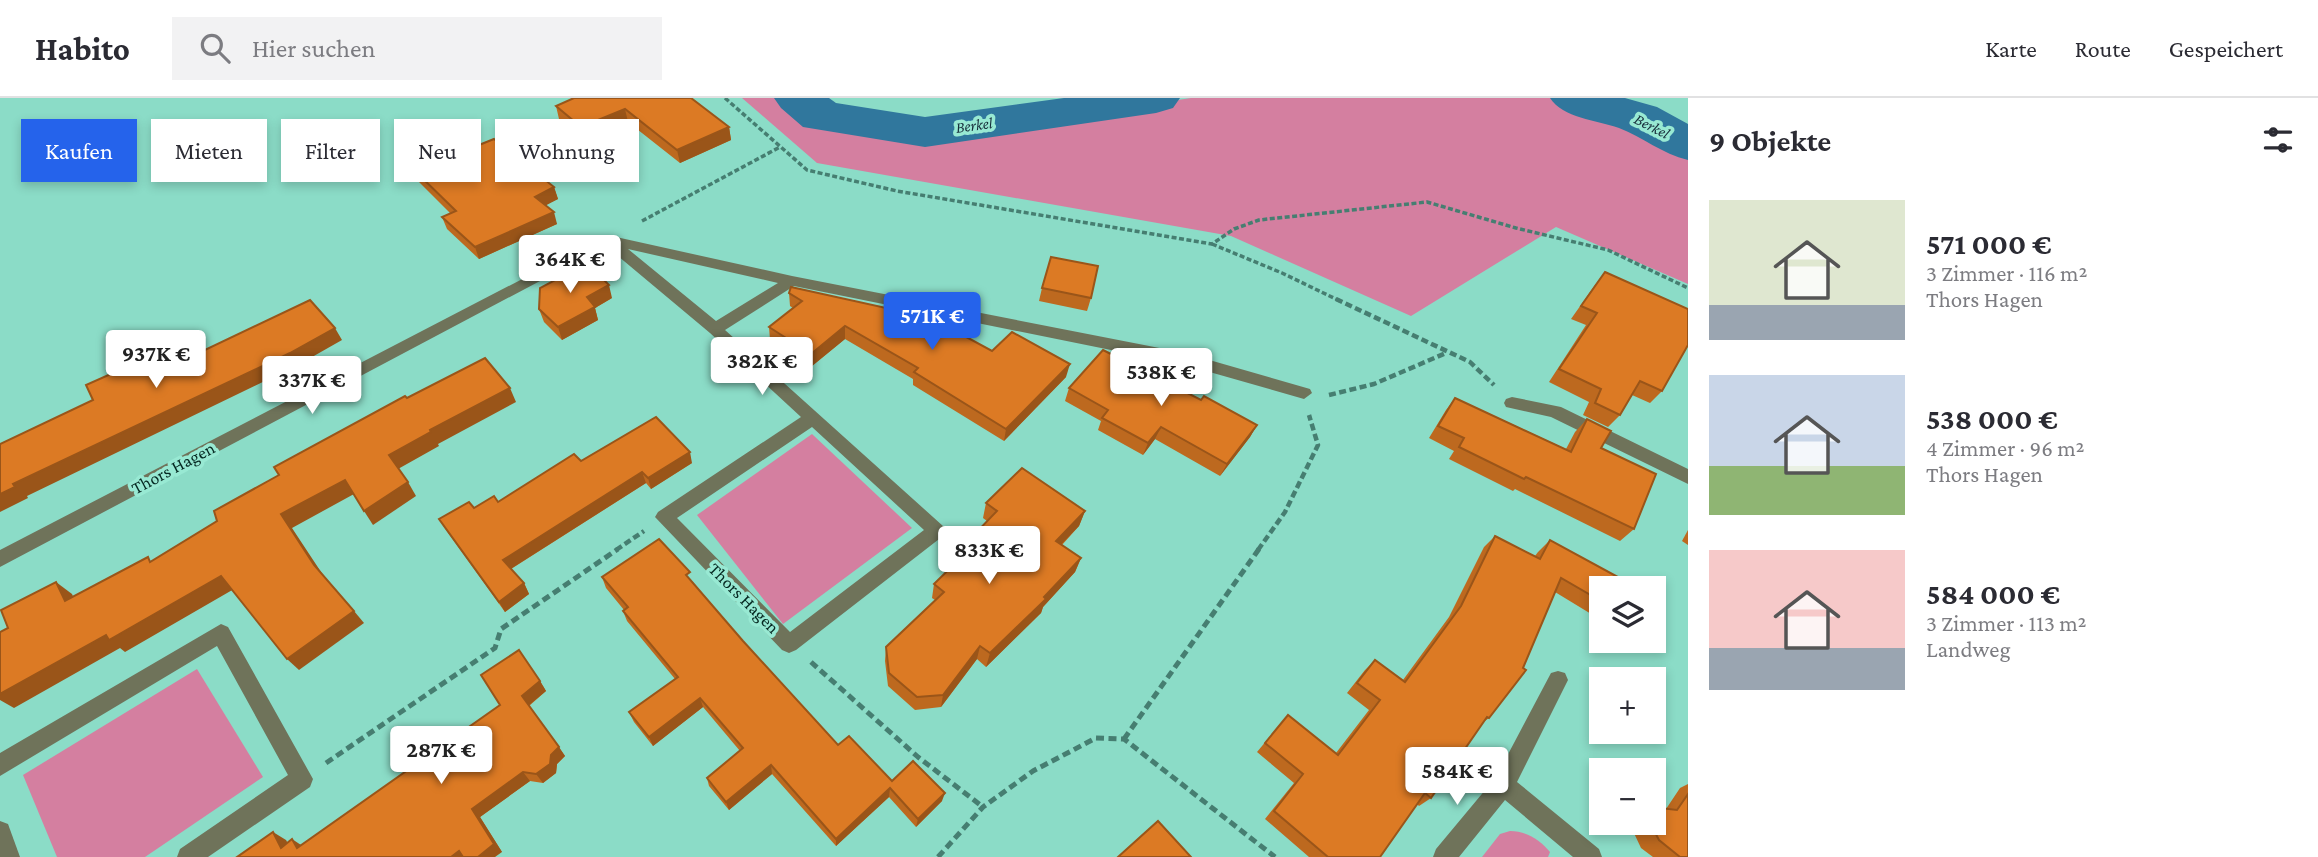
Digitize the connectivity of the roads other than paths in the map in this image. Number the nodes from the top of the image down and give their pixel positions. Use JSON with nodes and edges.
{"nodes":[{"id":1,"x":607,"y":240,"type":"junction"},
{"id":2,"x":792,"y":281,"type":"junction"},
{"id":3,"x":715,"y":329,"type":"junction"},
{"id":4,"x":1304,"y":393,"type":"road end"},
{"id":5,"x":1512,"y":403,"type":"road end"},
{"id":6,"x":812,"y":418,"type":"junction"},
{"id":7,"x":1688,"y":477,"type":"edge"},
{"id":8,"x":0,"y":559,"type":"edge"},
{"id":9,"x":1559,"y":680,"type":"dead end"},
{"id":10,"x":0,"y":765,"type":"edge"},
{"id":11,"x":1504,"y":785,"type":"junction"},
{"id":12,"x":0,"y":832,"type":"edge"},
{"id":13,"x":9,"y":857,"type":"edge"},
{"id":14,"x":188,"y":857,"type":"edge"},
{"id":15,"x":1444,"y":857,"type":"edge"},
{"id":16,"x":1591,"y":857,"type":"edge"}],
"edges":[{"from":1,"to":2,"type":"street"},
{"from":1,"to":3,"type":"street","name":"Thors Hagen"},
{"from":1,"to":8,"type":"street","name":"Thors Hagen"},
{"from":2,"to":3,"type":"street"},
{"from":2,"to":4,"type":"street"},
{"from":3,"to":6,"type":"street","name":"Thors Hagen"},
{"from":5,"to":7,"type":"street"},
{"from":6,"to":6,"type":"street","name":"Thors Hagen"},
{"from":9,"to":11,"type":"street"},
{"from":10,"to":14,"type":"street"},
{"from":11,"to":15,"type":"street"},
{"from":11,"to":16,"type":"street"},
{"from":12,"to":13,"type":"street"}]}
